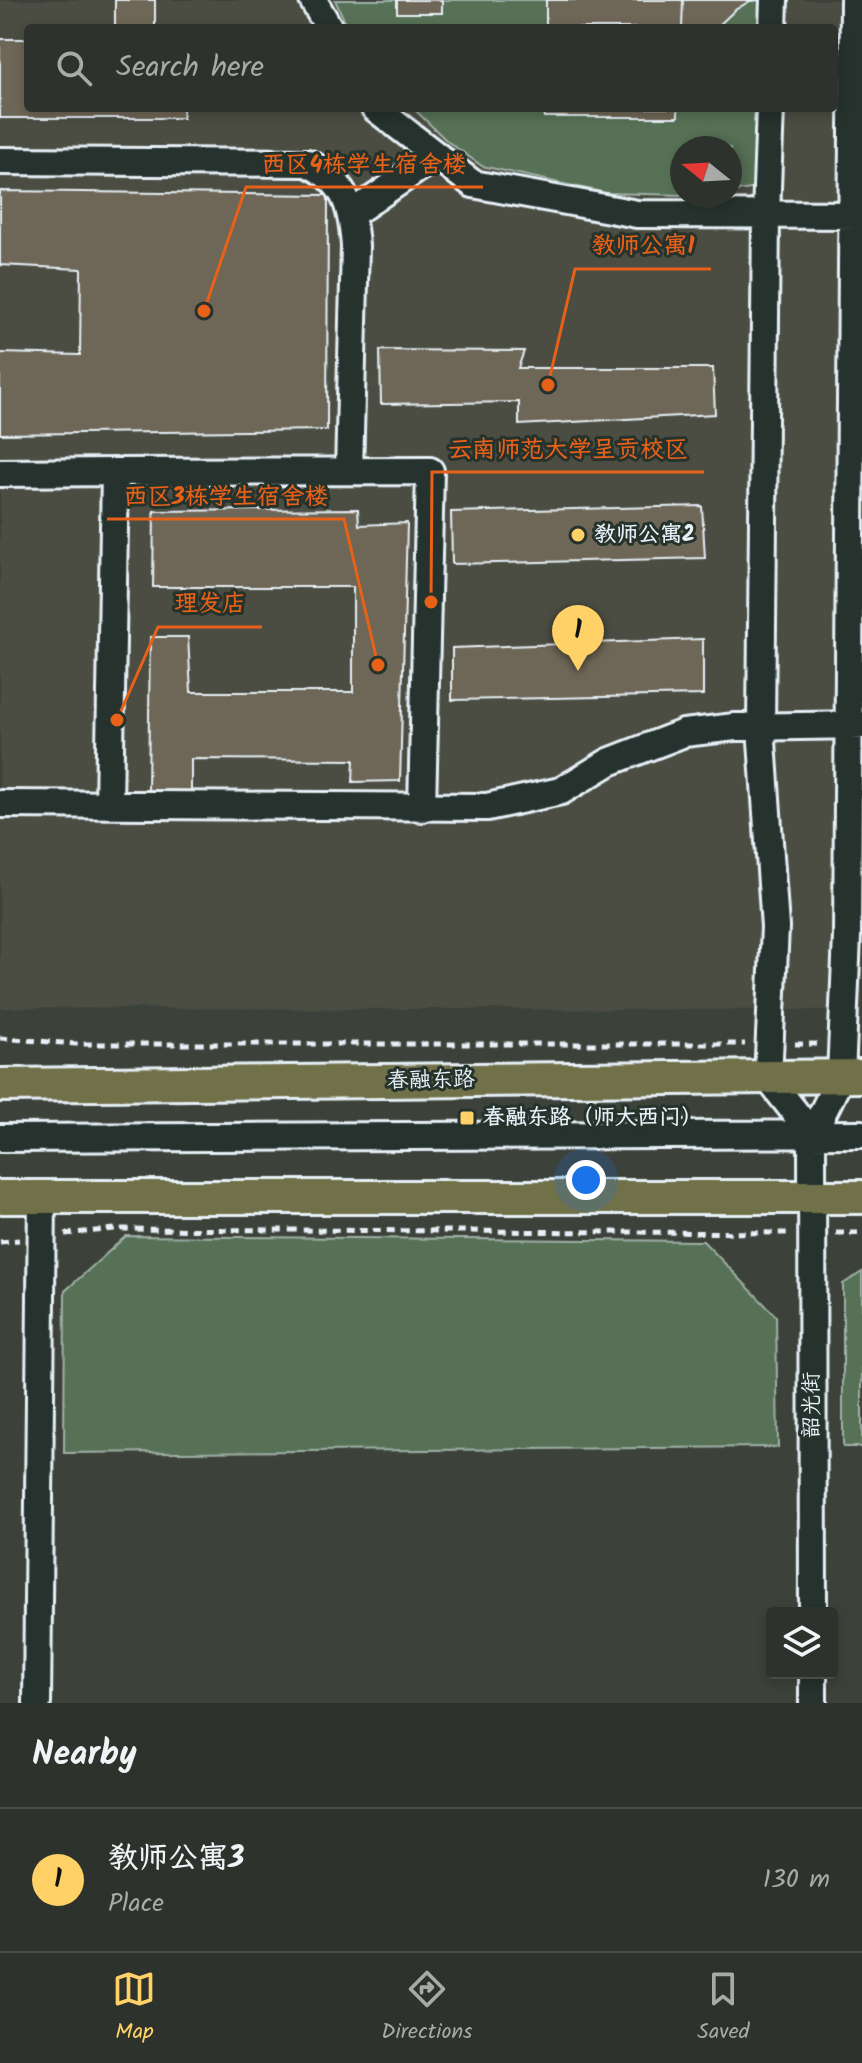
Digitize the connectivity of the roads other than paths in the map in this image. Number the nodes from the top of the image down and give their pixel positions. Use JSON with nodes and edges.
{"nodes":[{"id":1,"x":313,"y":0,"type":"edge"},
{"id":2,"x":774,"y":0,"type":"edge"},
{"id":3,"x":854,"y":0,"type":"edge"},
{"id":4,"x":327,"y":24,"type":"edge"},
{"id":5,"x":773,"y":24,"type":"edge"},
{"id":6,"x":380,"y":112,"type":"edge"},
{"id":7,"x":770,"y":112,"type":"edge"},
{"id":8,"x":436,"y":156,"type":"junction"},
{"id":9,"x":0,"y":161,"type":"edge"},
{"id":10,"x":353,"y":213,"type":"junction"},
{"id":11,"x":766,"y":215,"type":"junction"},
{"id":12,"x":857,"y":215,"type":"edge"},
{"id":13,"x":349,"y":471,"type":"junction"},
{"id":14,"x":115,"y":472,"type":"junction"},
{"id":15,"x":0,"y":473,"type":"edge"},
{"id":16,"x":855,"y":725,"type":"edge"},
{"id":17,"x":761,"y":727,"type":"junction"},
{"id":18,"x":0,"y":804,"type":"edge"},
{"id":19,"x":109,"y":804,"type":"junction"},
{"id":20,"x":422,"y":808,"type":"junction"},
{"id":21,"x":852,"y":1076,"type":"edge"},
{"id":22,"x":768,"y":1078,"type":"junction"},
{"id":23,"x":0,"y":1085,"type":"edge"},
{"id":24,"x":812,"y":1134,"type":"junction"},
{"id":25,"x":862,"y":1134,"type":"edge"},
{"id":26,"x":0,"y":1138,"type":"edge"},
{"id":27,"x":0,"y":1197,"type":"edge"},
{"id":28,"x":42,"y":1197,"type":"junction"},
{"id":29,"x":811,"y":1197,"type":"junction"},
{"id":30,"x":862,"y":1197,"type":"edge"},
{"id":31,"x":813,"y":1607,"type":"edge"},
{"id":32,"x":813,"y":1679,"type":"edge"},
{"id":33,"x":37,"y":1703,"type":"edge"},
{"id":34,"x":813,"y":1703,"type":"edge"}],
"edges":[{"from":1,"to":4,"type":"street"},
{"from":2,"to":5,"type":"street"},
{"from":3,"to":12,"type":"street"},
{"from":6,"to":8,"type":"street"},
{"from":7,"to":11,"type":"street"},
{"from":8,"to":10,"type":"street"},
{"from":8,"to":11,"type":"street"},
{"from":9,"to":10,"type":"street"},
{"from":10,"to":13,"type":"street"},
{"from":11,"to":12,"type":"street"},
{"from":11,"to":17,"type":"street"},
{"from":12,"to":16,"type":"street"},
{"from":13,"to":14,"type":"street"},
{"from":13,"to":20,"type":"street"},
{"from":14,"to":15,"type":"street"},
{"from":14,"to":19,"type":"street"},
{"from":16,"to":17,"type":"street"},
{"from":16,"to":21,"type":"street"},
{"from":17,"to":20,"type":"street"},
{"from":17,"to":22,"type":"street"},
{"from":18,"to":19,"type":"street"},
{"from":19,"to":20,"type":"street"},
{"from":21,"to":22,"type":"main road","name":"春融东路"},
{"from":21,"to":24,"type":"street"},
{"from":22,"to":23,"type":"main road","name":"春融东路"},
{"from":22,"to":24,"type":"street"},
{"from":24,"to":25,"type":"street"},
{"from":24,"to":26,"type":"street"},
{"from":24,"to":29,"type":"street","name":"韶光街"},
{"from":27,"to":28,"type":"main road"},
{"from":28,"to":29,"type":"main road"},
{"from":28,"to":33,"type":"street"},
{"from":29,"to":30,"type":"main road"},
{"from":29,"to":31,"type":"street","name":"韶光街"},
{"from":32,"to":34,"type":"street"}]}
